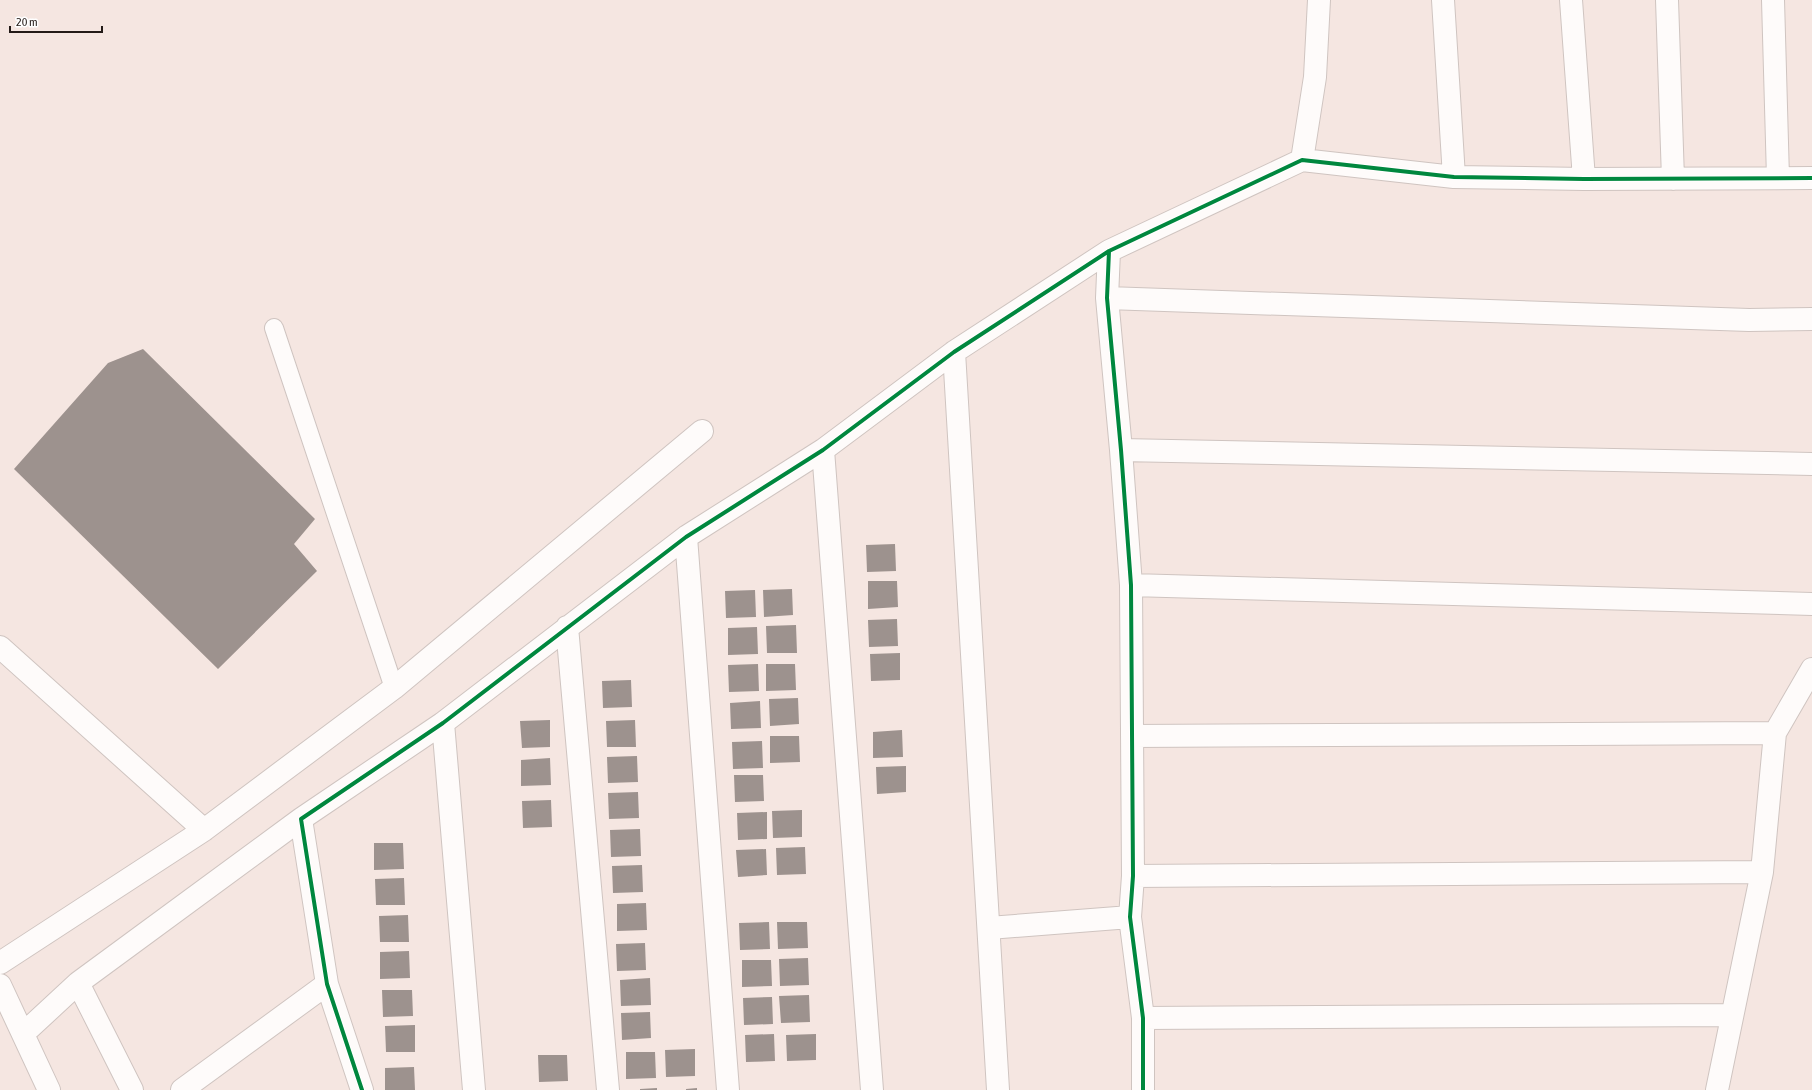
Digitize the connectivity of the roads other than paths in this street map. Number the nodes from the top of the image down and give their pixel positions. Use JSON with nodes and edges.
{"nodes":[{"id":1,"x":1319,"y":0,"type":"edge"},
{"id":2,"x":1443,"y":0,"type":"edge"},
{"id":3,"x":1571,"y":0,"type":"edge"},
{"id":4,"x":1667,"y":0,"type":"edge"},
{"id":5,"x":1773,"y":0,"type":"edge"},
{"id":6,"x":1302,"y":160,"type":"junction"},
{"id":7,"x":1454,"y":177,"type":"junction"},
{"id":8,"x":1778,"y":178,"type":"junction"},
{"id":9,"x":1812,"y":178,"type":"edge"},
{"id":10,"x":1584,"y":179,"type":"junction"},
{"id":11,"x":1674,"y":179,"type":"junction"},
{"id":12,"x":1109,"y":251,"type":"junction"},
{"id":13,"x":1107,"y":298,"type":"junction"},
{"id":14,"x":1812,"y":319,"type":"edge"},
{"id":15,"x":274,"y":328,"type":"dead end"},
{"id":16,"x":954,"y":352,"type":"junction"},
{"id":17,"x":702,"y":431,"type":"dead end"},
{"id":18,"x":823,"y":450,"type":"junction"},
{"id":19,"x":1121,"y":450,"type":"junction"},
{"id":20,"x":1812,"y":464,"type":"edge"},
{"id":21,"x":686,"y":537,"type":"junction"},
{"id":22,"x":1130,"y":585,"type":"junction"},
{"id":23,"x":1812,"y":604,"type":"edge"},
{"id":24,"x":567,"y":627,"type":"junction"},
{"id":25,"x":0,"y":647,"type":"edge"},
{"id":26,"x":1812,"y":669,"type":"edge"},
{"id":27,"x":394,"y":688,"type":"junction"},
{"id":28,"x":443,"y":723,"type":"junction"},
{"id":29,"x":1776,"y":733,"type":"junction"},
{"id":30,"x":1132,"y":736,"type":"junction"},
{"id":31,"x":301,"y":819,"type":"junction"},
{"id":32,"x":204,"y":830,"type":"junction"},
{"id":33,"x":1762,"y":872,"type":"junction"},
{"id":34,"x":1133,"y":876,"type":"junction"},
{"id":35,"x":1130,"y":917,"type":"junction"},
{"id":36,"x":989,"y":928,"type":"junction"},
{"id":37,"x":0,"y":962,"type":"edge"},
{"id":38,"x":78,"y":983,"type":"junction"},
{"id":39,"x":327,"y":984,"type":"junction"},
{"id":40,"x":0,"y":985,"type":"edge"},
{"id":41,"x":1732,"y":1015,"type":"junction"},
{"id":42,"x":1143,"y":1018,"type":"junction"},
{"id":43,"x":23,"y":1034,"type":"junction"},
{"id":44,"x":49,"y":1090,"type":"edge"},
{"id":45,"x":132,"y":1090,"type":"edge"},
{"id":46,"x":182,"y":1090,"type":"edge"},
{"id":47,"x":362,"y":1090,"type":"edge"},
{"id":48,"x":474,"y":1090,"type":"edge"},
{"id":49,"x":608,"y":1090,"type":"edge"},
{"id":50,"x":728,"y":1090,"type":"edge"},
{"id":51,"x":872,"y":1090,"type":"edge"},
{"id":52,"x":998,"y":1090,"type":"edge"},
{"id":53,"x":1143,"y":1090,"type":"edge"},
{"id":54,"x":1717,"y":1090,"type":"edge"}],
"edges":[{"from":1,"to":6,"type":"street"},
{"from":2,"to":7,"type":"street"},
{"from":3,"to":10,"type":"street"},
{"from":4,"to":11,"type":"street"},
{"from":5,"to":8,"type":"street"},
{"from":6,"to":7,"type":"street"},
{"from":6,"to":12,"type":"street"},
{"from":7,"to":10,"type":"street"},
{"from":8,"to":9,"type":"street"},
{"from":8,"to":11,"type":"street"},
{"from":10,"to":11,"type":"street"},
{"from":12,"to":13,"type":"street"},
{"from":12,"to":16,"type":"street"},
{"from":13,"to":14,"type":"street"},
{"from":13,"to":19,"type":"street"},
{"from":15,"to":27,"type":"lane"},
{"from":16,"to":18,"type":"street"},
{"from":16,"to":36,"type":"street"},
{"from":17,"to":27,"type":"street"},
{"from":18,"to":21,"type":"street"},
{"from":18,"to":51,"type":"street"},
{"from":19,"to":20,"type":"street"},
{"from":19,"to":22,"type":"street"},
{"from":21,"to":24,"type":"street"},
{"from":21,"to":50,"type":"street"},
{"from":22,"to":23,"type":"street"},
{"from":22,"to":30,"type":"street"},
{"from":24,"to":28,"type":"street"},
{"from":24,"to":49,"type":"street"},
{"from":25,"to":32,"type":"street"},
{"from":26,"to":29,"type":"street"},
{"from":27,"to":32,"type":"street"},
{"from":28,"to":31,"type":"street"},
{"from":28,"to":48,"type":"street"},
{"from":29,"to":30,"type":"street"},
{"from":29,"to":33,"type":"street"},
{"from":30,"to":34,"type":"street"},
{"from":31,"to":38,"type":"street"},
{"from":31,"to":39,"type":"street"},
{"from":32,"to":37,"type":"street"},
{"from":33,"to":34,"type":"street"},
{"from":33,"to":41,"type":"street"},
{"from":34,"to":35,"type":"street"},
{"from":35,"to":36,"type":"street"},
{"from":35,"to":42,"type":"street"},
{"from":36,"to":52,"type":"street"},
{"from":38,"to":43,"type":"street"},
{"from":38,"to":45,"type":"street"},
{"from":39,"to":46,"type":"street"},
{"from":39,"to":47,"type":"street"},
{"from":40,"to":43,"type":"street"},
{"from":41,"to":42,"type":"street"},
{"from":41,"to":54,"type":"street"},
{"from":42,"to":53,"type":"street"},
{"from":43,"to":44,"type":"street"}]}
